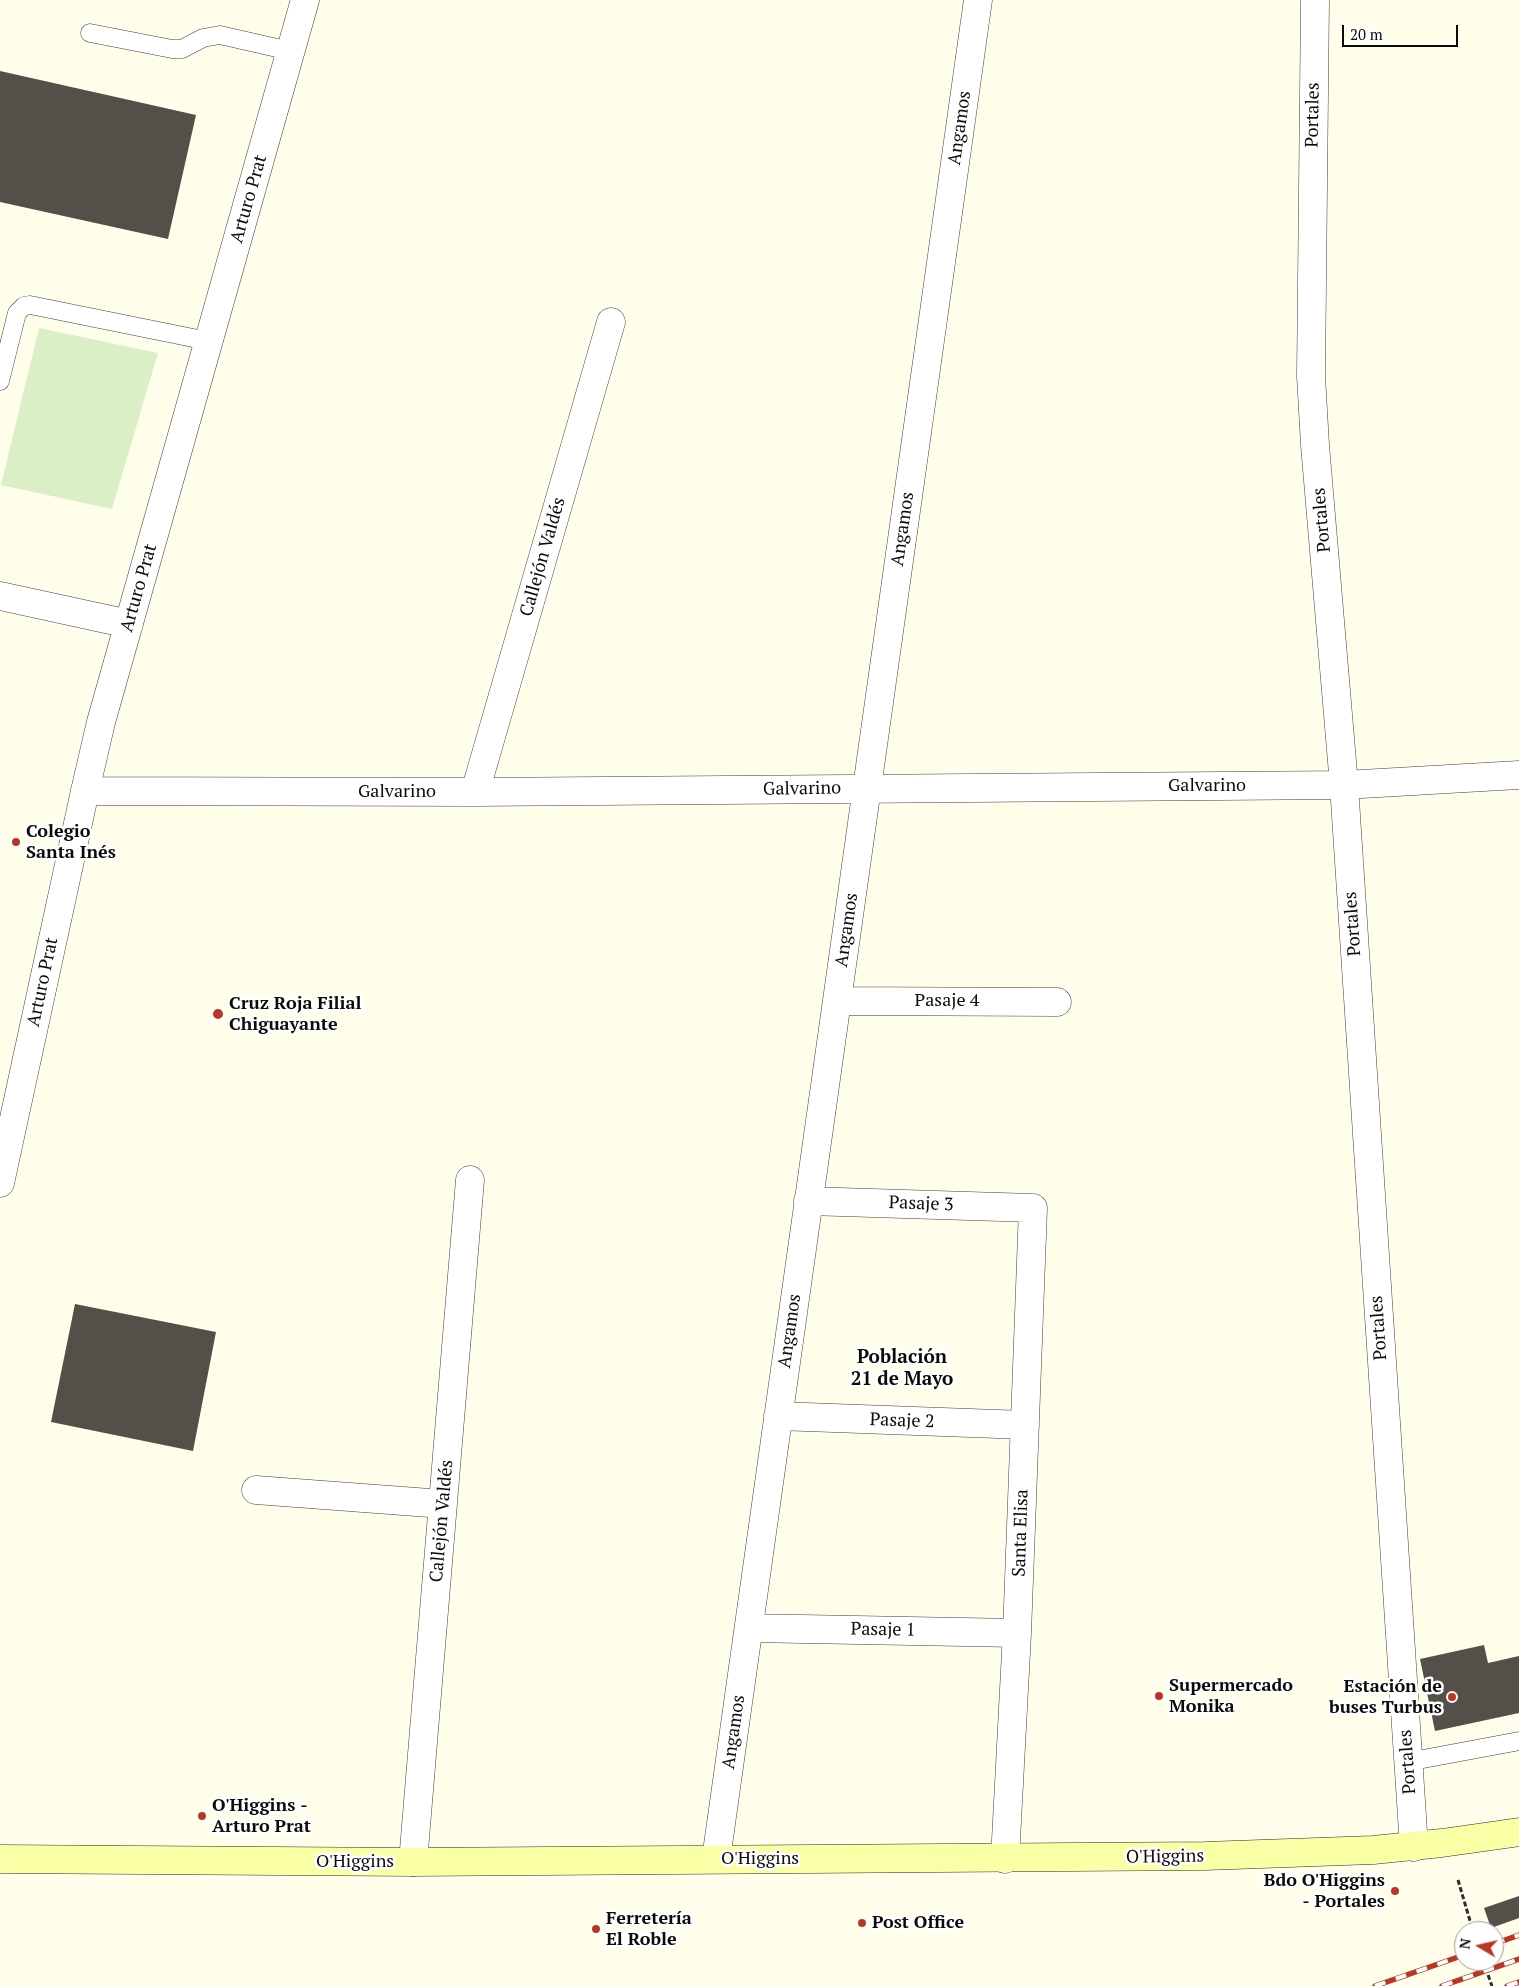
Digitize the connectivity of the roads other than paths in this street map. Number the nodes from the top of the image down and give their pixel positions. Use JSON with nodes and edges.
{"nodes":[{"id":1,"x":305,"y":0,"type":"edge"},
{"id":2,"x":978,"y":0,"type":"edge"},
{"id":3,"x":1315,"y":0,"type":"edge"},
{"id":4,"x":90,"y":33,"type":"dead end"},
{"id":5,"x":290,"y":51,"type":"junction"},
{"id":6,"x":611,"y":322,"type":"dead end"},
{"id":7,"x":208,"y":341,"type":"junction"},
{"id":8,"x":0,"y":382,"type":"edge"},
{"id":9,"x":0,"y":596,"type":"edge"},
{"id":10,"x":129,"y":624,"type":"junction"},
{"id":11,"x":1519,"y":775,"type":"edge"},
{"id":12,"x":1344,"y":785,"type":"junction"},
{"id":13,"x":866,"y":788,"type":"junction"},
{"id":14,"x":85,"y":791,"type":"junction"},
{"id":15,"x":475,"y":792,"type":"junction"},
{"id":16,"x":837,"y":1001,"type":"junction"},
{"id":17,"x":1057,"y":1002,"type":"dead end"},
{"id":18,"x":470,"y":1180,"type":"dead end"},
{"id":19,"x":0,"y":1184,"type":"edge"},
{"id":20,"x":808,"y":1201,"type":"junction"},
{"id":21,"x":1033,"y":1208,"type":"joint"},
{"id":22,"x":778,"y":1416,"type":"junction"},
{"id":23,"x":1025,"y":1425,"type":"junction"},
{"id":24,"x":256,"y":1490,"type":"dead end"},
{"id":25,"x":443,"y":1504,"type":"junction"},
{"id":26,"x":748,"y":1628,"type":"junction"},
{"id":27,"x":1017,"y":1633,"type":"junction"},
{"id":28,"x":1519,"y":1742,"type":"edge"},
{"id":29,"x":1407,"y":1762,"type":"junction"},
{"id":30,"x":1519,"y":1832,"type":"edge"},
{"id":31,"x":1414,"y":1847,"type":"junction"},
{"id":32,"x":0,"y":1859,"type":"edge"},
{"id":33,"x":716,"y":1859,"type":"junction"},
{"id":34,"x":1005,"y":1859,"type":"junction"},
{"id":35,"x":413,"y":1862,"type":"junction"}],
"edges":[{"from":1,"to":5,"type":"street","name":"Arturo Prat"},
{"from":2,"to":13,"type":"street","name":"Angamos"},
{"from":3,"to":12,"type":"street","name":"Portales"},
{"from":4,"to":5,"type":"lane"},
{"from":5,"to":7,"type":"street","name":"Arturo Prat"},
{"from":6,"to":15,"type":"street","name":"Callejón Valdés"},
{"from":7,"to":8,"type":"lane"},
{"from":7,"to":10,"type":"street","name":"Arturo Prat"},
{"from":9,"to":10,"type":"street"},
{"from":10,"to":14,"type":"street","name":"Arturo Prat"},
{"from":11,"to":12,"type":"street","name":"Galvarino"},
{"from":12,"to":13,"type":"street","name":"Galvarino"},
{"from":12,"to":29,"type":"street","name":"Portales"},
{"from":13,"to":15,"type":"street","name":"Galvarino"},
{"from":13,"to":16,"type":"street","name":"Angamos"},
{"from":14,"to":15,"type":"street","name":"Galvarino"},
{"from":14,"to":19,"type":"street","name":"Arturo Prat"},
{"from":16,"to":17,"type":"street","name":"Pasaje 4"},
{"from":16,"to":20,"type":"street","name":"Angamos"},
{"from":18,"to":25,"type":"street","name":"Callejón Valdés"},
{"from":20,"to":21,"type":"street","name":"Pasaje 3"},
{"from":20,"to":22,"type":"street","name":"Angamos"},
{"from":21,"to":23,"type":"street","name":"Santa Elisa"},
{"from":22,"to":23,"type":"street","name":"Pasaje 2"},
{"from":22,"to":26,"type":"street","name":"Angamos"},
{"from":23,"to":27,"type":"street","name":"Santa Elisa"},
{"from":24,"to":25,"type":"street"},
{"from":25,"to":35,"type":"street","name":"Callejón Valdés"},
{"from":26,"to":27,"type":"street","name":"Pasaje 1"},
{"from":26,"to":33,"type":"street","name":"Angamos"},
{"from":27,"to":34,"type":"street","name":"Santa Elisa"},
{"from":28,"to":29,"type":"lane"},
{"from":29,"to":31,"type":"street","name":"Portales"},
{"from":30,"to":31,"type":"main road","name":"O'Higgins"},
{"from":31,"to":34,"type":"main road","name":"O'Higgins"},
{"from":32,"to":35,"type":"main road","name":"O'Higgins"},
{"from":33,"to":34,"type":"main road","name":"O'Higgins"},
{"from":33,"to":35,"type":"main road","name":"O'Higgins"}]}
